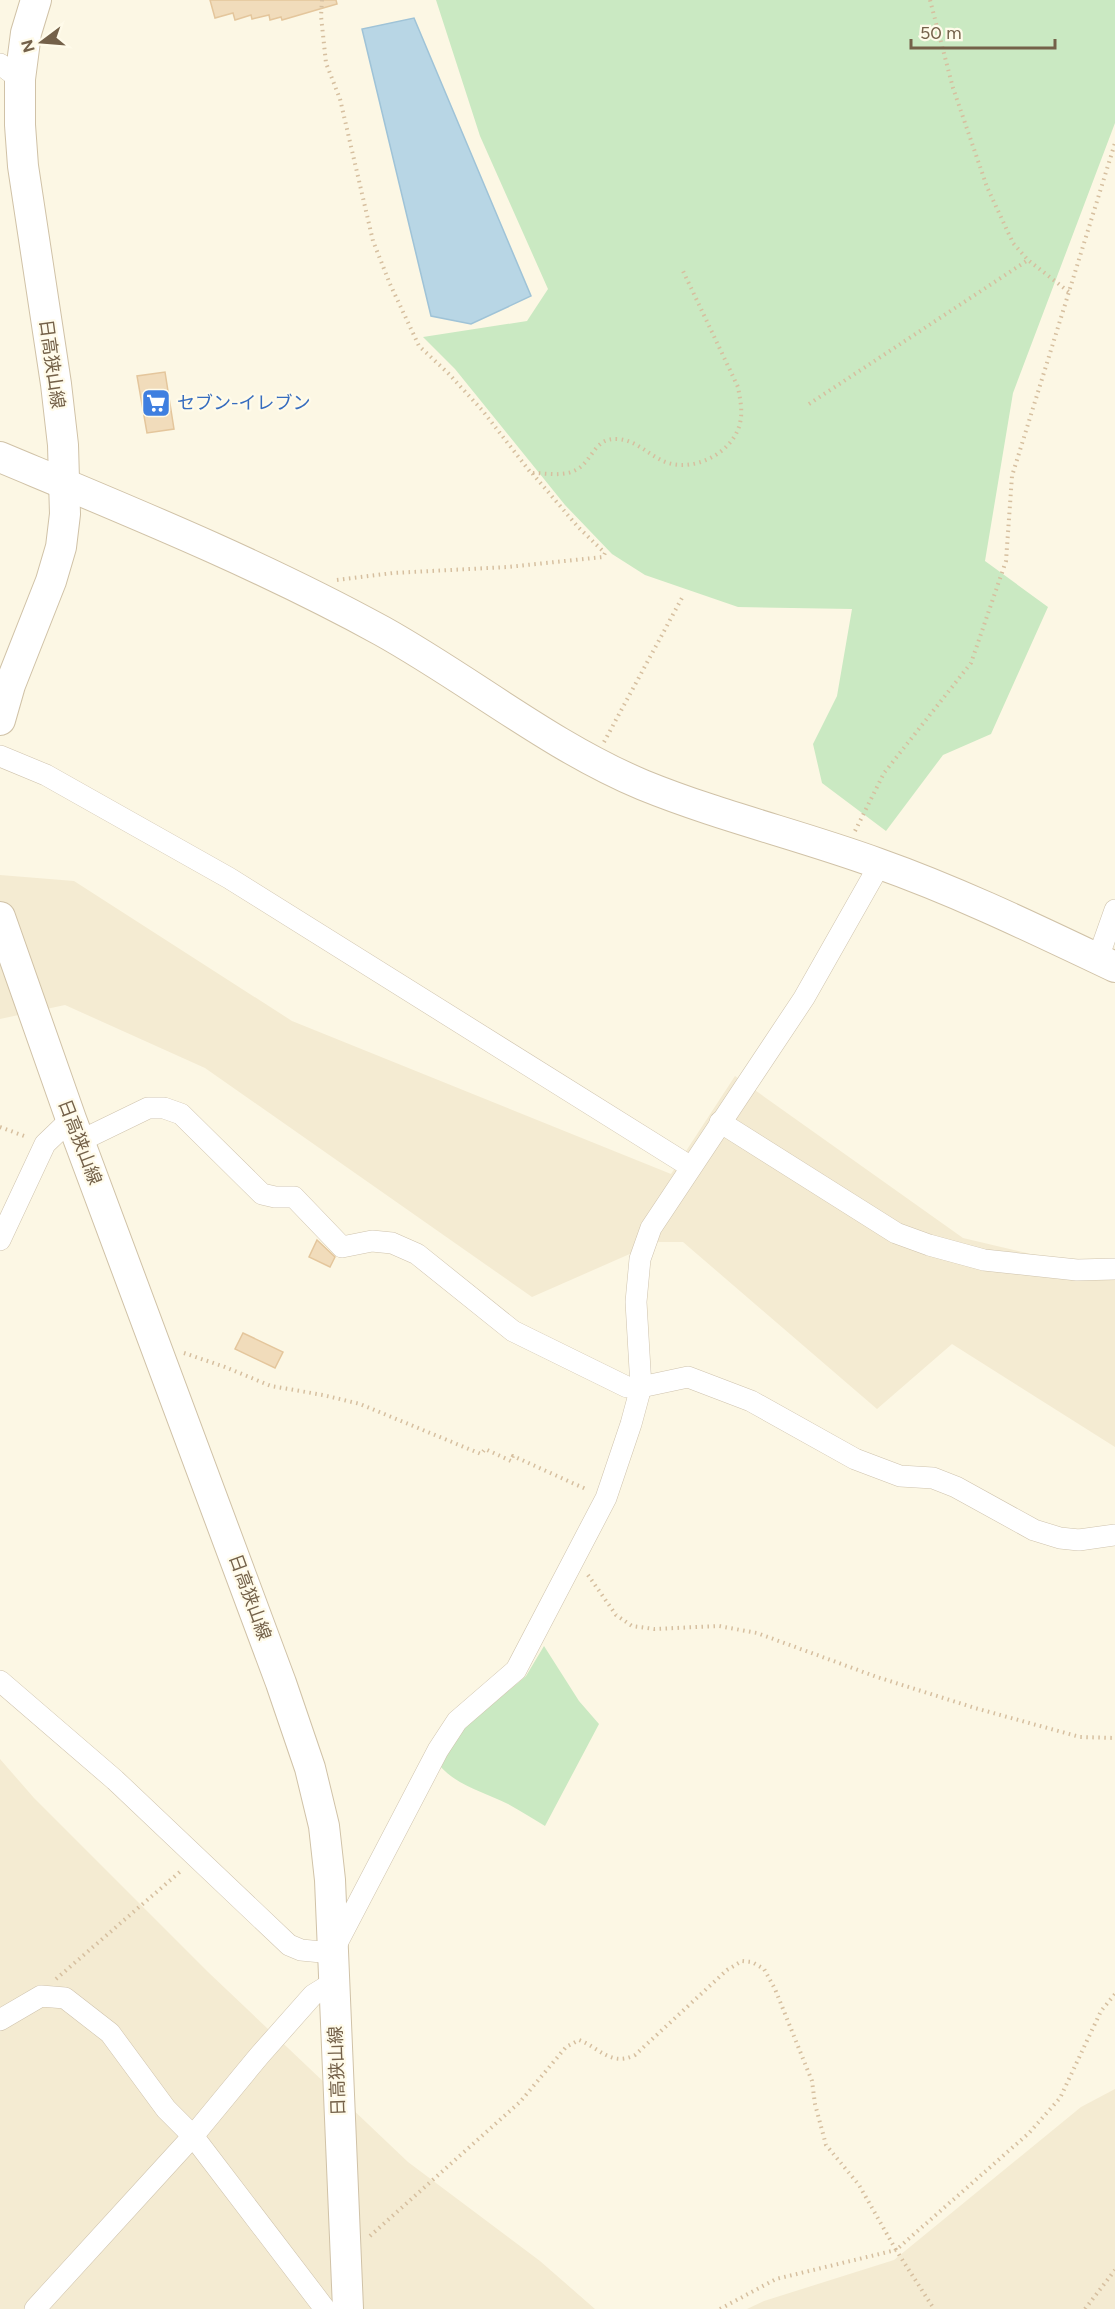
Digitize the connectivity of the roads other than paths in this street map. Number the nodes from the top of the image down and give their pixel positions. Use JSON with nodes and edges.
{"nodes":[{"id":1,"x":36,"y":0,"type":"edge"},
{"id":2,"x":10,"y":71,"type":"edge"},
{"id":3,"x":0,"y":457,"type":"edge"},
{"id":4,"x":65,"y":484,"type":"junction"},
{"id":5,"x":0,"y":720,"type":"edge"},
{"id":6,"x":0,"y":756,"type":"edge"},
{"id":7,"x":880,"y":864,"type":"junction"},
{"id":8,"x":1115,"y":910,"type":"edge"},
{"id":9,"x":0,"y":917,"type":"edge"},
{"id":10,"x":1106,"y":963,"type":"edge"},
{"id":11,"x":720,"y":1122,"type":"junction"},
{"id":12,"x":76,"y":1130,"type":"junction"},
{"id":13,"x":691,"y":1167,"type":"junction"},
{"id":14,"x":0,"y":1240,"type":"edge"},
{"id":15,"x":1115,"y":1269,"type":"edge"},
{"id":16,"x":641,"y":1386,"type":"junction"},
{"id":17,"x":1115,"y":1534,"type":"edge"},
{"id":18,"x":0,"y":1681,"type":"edge"},
{"id":19,"x":333,"y":1968,"type":"junction"},
{"id":20,"x":0,"y":2020,"type":"edge"},
{"id":21,"x":193,"y":2136,"type":"junction"},
{"id":22,"x":35,"y":2309,"type":"edge"},
{"id":23,"x":325,"y":2309,"type":"edge"},
{"id":24,"x":348,"y":2309,"type":"edge"}],
"edges":[{"from":1,"to":2,"type":"main road","name":"日高狭山線"},
{"from":2,"to":4,"type":"main road","name":"日高狭山線"},
{"from":3,"to":4,"type":"main road"},
{"from":4,"to":5,"type":"main road","name":"日高狭山線"},
{"from":4,"to":7,"type":"main road"},
{"from":6,"to":13,"type":"street"},
{"from":7,"to":10,"type":"main road"},
{"from":7,"to":11,"type":"street"},
{"from":8,"to":10,"type":"street"},
{"from":9,"to":12,"type":"main road","name":"日高狭山線"},
{"from":11,"to":13,"type":"street"},
{"from":11,"to":15,"type":"street"},
{"from":12,"to":14,"type":"street"},
{"from":12,"to":16,"type":"street"},
{"from":12,"to":19,"type":"main road","name":"日高狭山線"},
{"from":13,"to":16,"type":"street"},
{"from":16,"to":17,"type":"street"},
{"from":16,"to":19,"type":"street"},
{"from":18,"to":19,"type":"street"},
{"from":19,"to":21,"type":"street"},
{"from":19,"to":24,"type":"main road","name":"日高狭山線"},
{"from":20,"to":21,"type":"street"},
{"from":21,"to":22,"type":"street"},
{"from":21,"to":23,"type":"street"}]}
